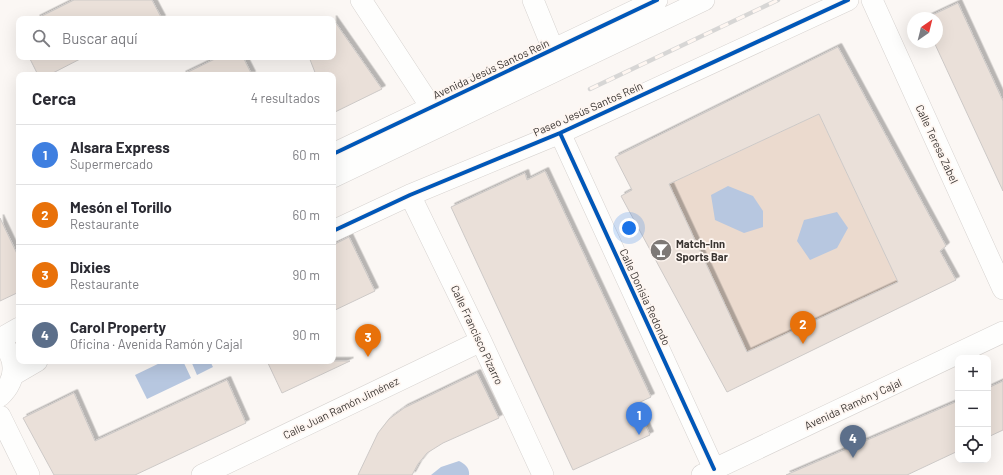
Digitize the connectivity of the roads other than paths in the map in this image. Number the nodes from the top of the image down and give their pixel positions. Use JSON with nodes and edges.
{"nodes":[{"id":1,"x":361,"y":0,"type":"edge"},
{"id":2,"x":532,"y":0,"type":"edge"},
{"id":3,"x":656,"y":0,"type":"edge"},
{"id":4,"x":704,"y":0,"type":"edge"},
{"id":5,"x":848,"y":0,"type":"edge"},
{"id":6,"x":872,"y":0,"type":"edge"},
{"id":7,"x":553,"y":49,"type":"junction"},
{"id":8,"x":431,"y":107,"type":"junction"},
{"id":9,"x":560,"y":133,"type":"junction"},
{"id":10,"x":336,"y":153,"type":"edge"},
{"id":11,"x":336,"y":176,"type":"edge"},
{"id":12,"x":410,"y":195,"type":"junction"},
{"id":13,"x":336,"y":230,"type":"edge"},
{"id":14,"x":1003,"y":289,"type":"edge"},
{"id":15,"x":16,"y":330,"type":"edge"},
{"id":16,"x":1003,"y":332,"type":"edge"},
{"id":17,"x":0,"y":340,"type":"edge"},
{"id":18,"x":480,"y":341,"type":"junction"},
{"id":19,"x":32,"y":364,"type":"edge"},
{"id":20,"x":13,"y":375,"type":"junction"},
{"id":21,"x":0,"y":396,"type":"edge"},
{"id":22,"x":0,"y":416,"type":"edge"},
{"id":23,"x":708,"y":472,"type":"edge"},
{"id":24,"x":29,"y":475,"type":"edge"},
{"id":25,"x":202,"y":475,"type":"edge"},
{"id":26,"x":542,"y":475,"type":"edge"}],
"edges":[{"from":1,"to":8,"type":"street"},
{"from":2,"to":7,"type":"street"},
{"from":3,"to":7,"type":"street","name":"Avenida Jesús Santos Reín"},
{"from":4,"to":11,"type":"street"},
{"from":5,"to":9,"type":"street","name":"Paseo Jesús Santos Reín"},
{"from":6,"to":14,"type":"street","name":"Calle Teresa Zabel"},
{"from":7,"to":8,"type":"street","name":"Avenida Jesús Santos Reín"},
{"from":8,"to":10,"type":"street","name":"Avenida Jesús Santos Reín"},
{"from":9,"to":12,"type":"street","name":"Paseo Jesús Santos Reín"},
{"from":9,"to":23,"type":"street","name":"Calle Donisia Redondo"},
{"from":12,"to":13,"type":"street","name":"Paseo Jesús Santos Reín"},
{"from":12,"to":18,"type":"street","name":"Calle Francisco Pizarro"},
{"from":15,"to":17,"type":"street"},
{"from":16,"to":23,"type":"street","name":"Avenida Ramón y Cajal"},
{"from":17,"to":20,"type":"street"},
{"from":18,"to":25,"type":"street","name":"Calle Juan Ramón Jiménez"},
{"from":18,"to":26,"type":"street","name":"Calle Francisco Pizarro"},
{"from":19,"to":20,"type":"street"},
{"from":20,"to":21,"type":"street"},
{"from":22,"to":24,"type":"street"}]}
